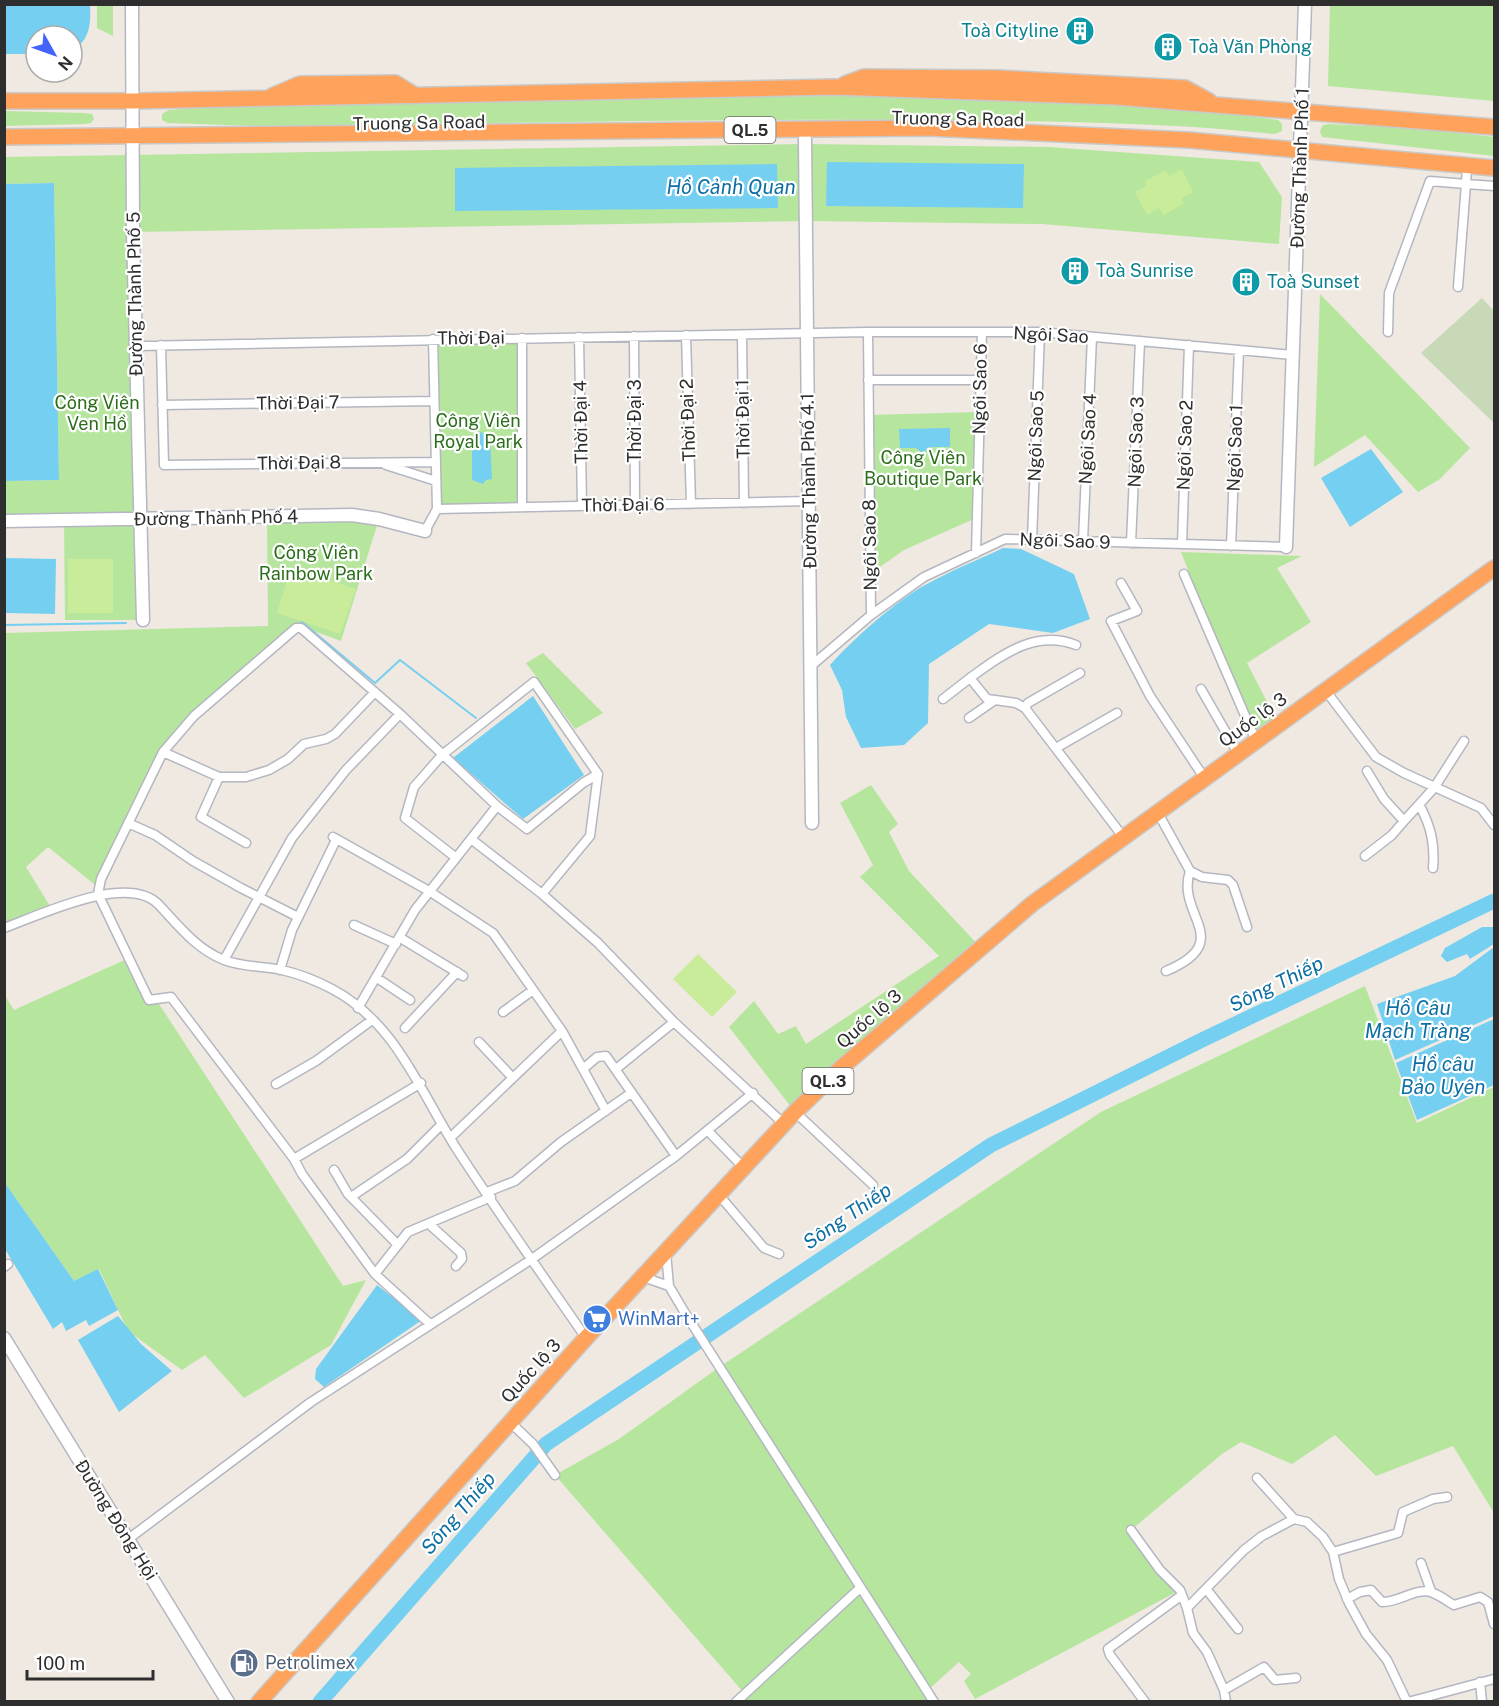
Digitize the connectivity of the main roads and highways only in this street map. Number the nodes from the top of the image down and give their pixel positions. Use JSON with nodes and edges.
{"nodes":[{"id":1,"x":4,"y":101,"type":"edge"},
{"id":2,"x":1494,"y":127,"type":"edge"},
{"id":3,"x":696,"y":130,"type":"junction"},
{"id":4,"x":4,"y":137,"type":"edge"},
{"id":5,"x":1219,"y":143,"type":"junction"},
{"id":6,"x":1494,"y":168,"type":"edge"},
{"id":7,"x":1494,"y":568,"type":"edge"},
{"id":8,"x":259,"y":1701,"type":"edge"}],
"edges":[{"from":1,"to":2,"type":"highway","name":"Truong Sa Road","number":"QL.5"},
{"from":3,"to":4,"type":"highway","name":"Truong Sa Road","number":"QL.5"},
{"from":3,"to":5,"type":"highway","name":"Truong Sa Road","number":"QL.5"},
{"from":3,"to":5,"type":"highway","name":"Truong Sa Road","number":"QL.5"},
{"from":5,"to":6,"type":"highway","name":"Truong Sa Road","number":"QL.5"},
{"from":7,"to":8,"type":"highway","name":"Quốc lộ 3","number":"QL.3"}]}
